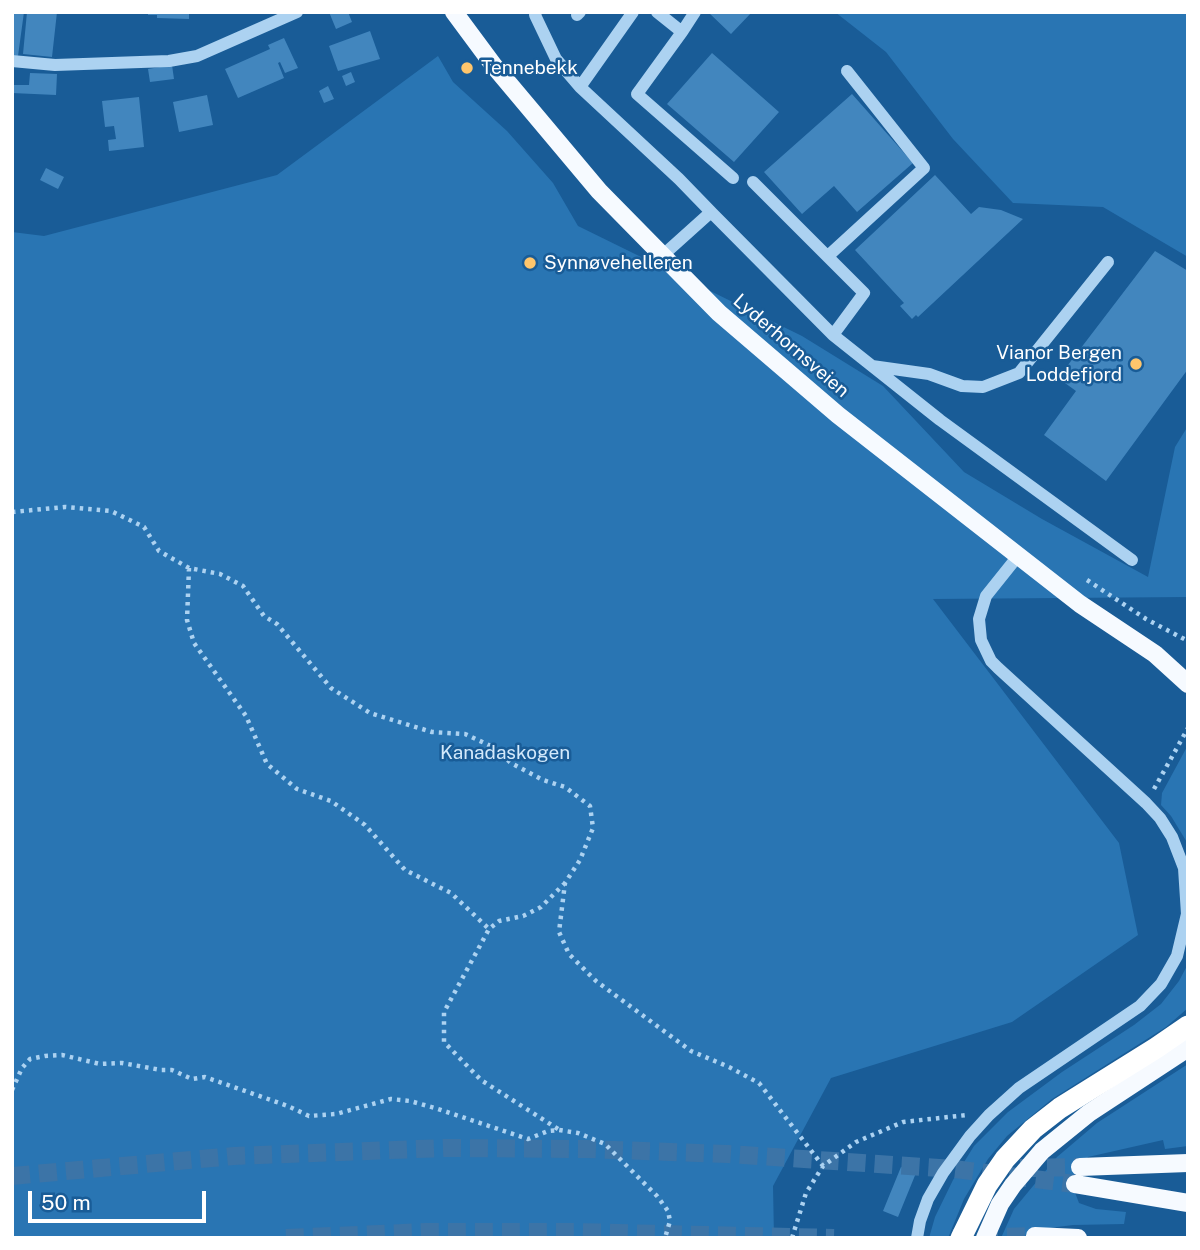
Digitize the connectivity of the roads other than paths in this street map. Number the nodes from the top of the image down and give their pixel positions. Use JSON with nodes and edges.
{"nodes":[{"id":1,"x":297,"y":12,"type":"edge"},
{"id":2,"x":454,"y":12,"type":"edge"},
{"id":3,"x":536,"y":12,"type":"edge"},
{"id":4,"x":633,"y":12,"type":"edge"},
{"id":5,"x":657,"y":12,"type":"edge"},
{"id":6,"x":695,"y":12,"type":"edge"},
{"id":7,"x":682,"y":32,"type":"junction"},
{"id":8,"x":12,"y":61,"type":"edge"},
{"id":9,"x":846,"y":71,"type":"dead end"},
{"id":10,"x":580,"y":87,"type":"junction"},
{"id":11,"x":733,"y":178,"type":"dead end"},
{"id":12,"x":753,"y":182,"type":"dead end"},
{"id":13,"x":711,"y":212,"type":"junction"},
{"id":14,"x":662,"y":256,"type":"junction"},
{"id":15,"x":828,"y":256,"type":"junction"},
{"id":16,"x":1108,"y":262,"type":"dead end"},
{"id":17,"x":833,"y":335,"type":"junction"},
{"id":18,"x":872,"y":366,"type":"junction"},
{"id":19,"x":1018,"y":556,"type":"junction"},
{"id":20,"x":1132,"y":560,"type":"dead end"},
{"id":21,"x":1155,"y":654,"type":"junction"},
{"id":22,"x":1188,"y":664,"type":"edge"},
{"id":23,"x":1188,"y":684,"type":"edge"},
{"id":24,"x":1188,"y":1026,"type":"edge"},
{"id":25,"x":1188,"y":1048,"type":"edge"},
{"id":26,"x":1188,"y":1163,"type":"edge"},
{"id":27,"x":1188,"y":1203,"type":"edge"},
{"id":28,"x":1035,"y":1236,"type":"dead end"},
{"id":29,"x":917,"y":1238,"type":"edge"},
{"id":30,"x":961,"y":1238,"type":"edge"},
{"id":31,"x":985,"y":1238,"type":"edge"},
{"id":32,"x":1078,"y":1238,"type":"edge"}],
"edges":[{"from":1,"to":8,"type":"street"},
{"from":2,"to":14,"type":"main road","name":"Lyderhornsveien"},
{"from":3,"to":10,"type":"street"},
{"from":4,"to":10,"type":"street"},
{"from":5,"to":7,"type":"street"},
{"from":6,"to":7,"type":"street"},
{"from":7,"to":11,"type":"street"},
{"from":9,"to":15,"type":"street"},
{"from":10,"to":13,"type":"street"},
{"from":12,"to":15,"type":"street"},
{"from":13,"to":14,"type":"street"},
{"from":13,"to":17,"type":"street"},
{"from":14,"to":19,"type":"main road","name":"Lyderhornsveien"},
{"from":15,"to":17,"type":"street"},
{"from":16,"to":18,"type":"street"},
{"from":17,"to":18,"type":"street"},
{"from":18,"to":20,"type":"street"},
{"from":19,"to":21,"type":"main road","name":"Lyderhornsveien"},
{"from":19,"to":29,"type":"street"},
{"from":21,"to":22,"type":"main road","name":"Lyderhornsveien"},
{"from":21,"to":23,"type":"main road","name":"Lyderhornsveien"},
{"from":24,"to":30,"type":"highway"},
{"from":25,"to":31,"type":"main road"},
{"from":26,"to":27,"type":"main road"},
{"from":28,"to":32,"type":"main road"}]}
